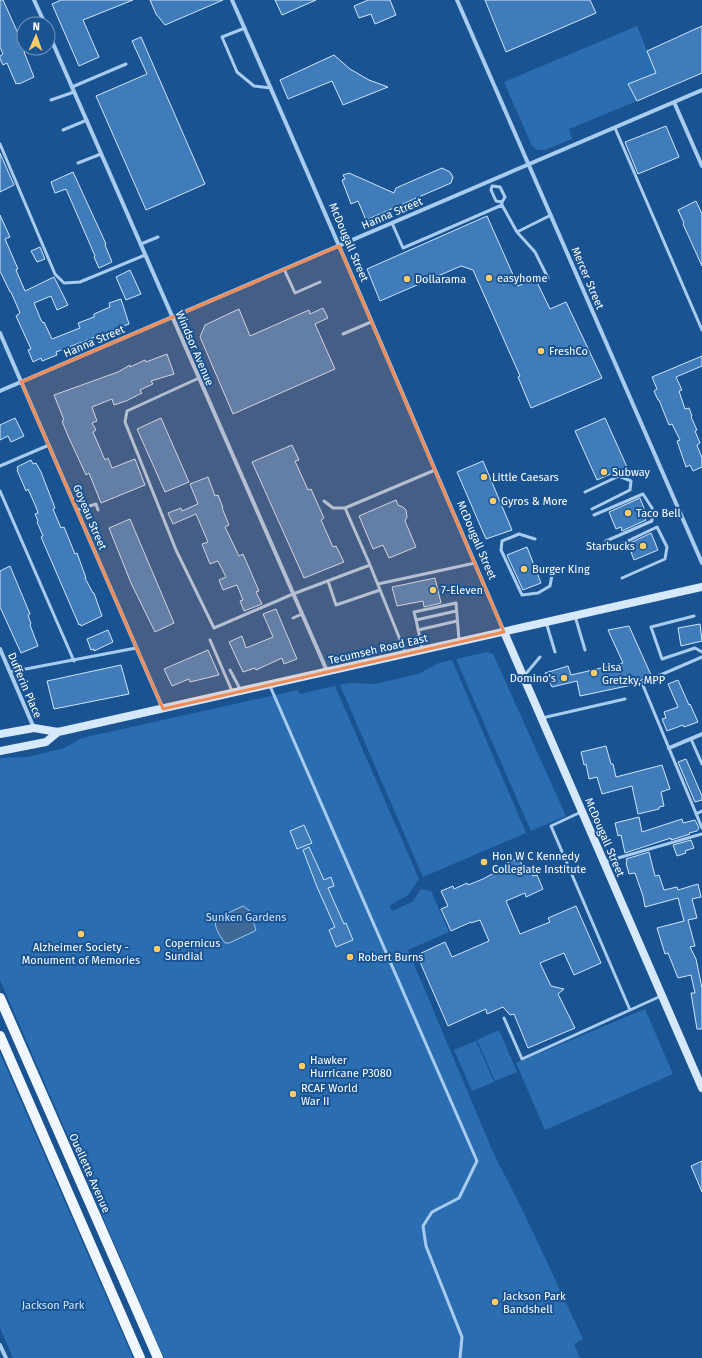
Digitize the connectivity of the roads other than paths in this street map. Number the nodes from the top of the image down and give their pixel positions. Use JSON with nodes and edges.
{"nodes":[{"id":1,"x":34,"y":0,"type":"edge"},
{"id":2,"x":232,"y":0,"type":"edge"},
{"id":3,"x":457,"y":0,"type":"edge"},
{"id":4,"x":41,"y":16,"type":"edge"},
{"id":5,"x":245,"y":28,"type":"junction"},
{"id":6,"x":56,"y":50,"type":"edge"},
{"id":7,"x":126,"y":64,"type":"dead end"},
{"id":8,"x":72,"y":87,"type":"junction"},
{"id":9,"x":271,"y":88,"type":"junction"},
{"id":10,"x":702,"y":90,"type":"edge"},
{"id":11,"x":74,"y":92,"type":"junction"},
{"id":12,"x":50,"y":100,"type":"dead end"},
{"id":13,"x":674,"y":102,"type":"junction"},
{"id":14,"x":86,"y":120,"type":"junction"},
{"id":15,"x":615,"y":128,"type":"junction"},
{"id":16,"x":63,"y":130,"type":"dead end"},
{"id":17,"x":0,"y":144,"type":"edge"},
{"id":18,"x":101,"y":154,"type":"junction"},
{"id":19,"x":78,"y":163,"type":"dead end"},
{"id":20,"x":529,"y":164,"type":"junction"},
{"id":21,"x":702,"y":166,"type":"edge"},
{"id":22,"x":490,"y":181,"type":"junction"},
{"id":23,"x":492,"y":186,"type":"junction"},
{"id":24,"x":502,"y":204,"type":"junction"},
{"id":25,"x":551,"y":215,"type":"junction"},
{"id":26,"x":392,"y":223,"type":"junction"},
{"id":27,"x":516,"y":232,"type":"junction"},
{"id":28,"x":158,"y":236,"type":"dead end"},
{"id":29,"x":141,"y":244,"type":"junction"},
{"id":30,"x":339,"y":246,"type":"junction"},
{"id":31,"x":145,"y":255,"type":"junction"},
{"id":32,"x":284,"y":269,"type":"junction"},
{"id":33,"x":548,"y":278,"type":"dead end"},
{"id":34,"x":320,"y":282,"type":"dead end"},
{"id":35,"x":172,"y":317,"type":"junction"},
{"id":36,"x":371,"y":322,"type":"junction"},
{"id":37,"x":702,"y":330,"type":"edge"},
{"id":38,"x":0,"y":333,"type":"edge"},
{"id":39,"x":343,"y":334,"type":"dead end"},
{"id":40,"x":199,"y":378,"type":"junction"},
{"id":41,"x":22,"y":382,"type":"junction"},
{"id":42,"x":0,"y":391,"type":"edge"},
{"id":43,"x":49,"y":445,"type":"junction"},
{"id":44,"x":0,"y":466,"type":"edge"},
{"id":45,"x":435,"y":470,"type":"junction"},
{"id":46,"x":0,"y":491,"type":"edge"},
{"id":47,"x":584,"y":492,"type":"dead end"},
{"id":48,"x":324,"y":501,"type":"dead end"},
{"id":49,"x":345,"y":508,"type":"junction"},
{"id":50,"x":592,"y":509,"type":"dead end"},
{"id":51,"x":77,"y":510,"type":"junction"},
{"id":52,"x":98,"y":510,"type":"dead end"},
{"id":53,"x":594,"y":515,"type":"dead end"},
{"id":54,"x":535,"y":539,"type":"dead end"},
{"id":55,"x":606,"y":541,"type":"dead end"},
{"id":56,"x":610,"y":550,"type":"dead end"},
{"id":57,"x":475,"y":563,"type":"junction"},
{"id":58,"x":702,"y":563,"type":"edge"},
{"id":59,"x":370,"y":565,"type":"junction"},
{"id":60,"x":552,"y":575,"type":"dead end"},
{"id":61,"x":622,"y":578,"type":"dead end"},
{"id":62,"x":328,"y":581,"type":"junction"},
{"id":63,"x":378,"y":584,"type":"junction"},
{"id":64,"x":702,"y":587,"type":"edge"},
{"id":65,"x":380,"y":590,"type":"junction"},
{"id":66,"x":293,"y":594,"type":"junction"},
{"id":67,"x":456,"y":611,"type":"junction"},
{"id":68,"x":302,"y":614,"type":"junction"},
{"id":69,"x":574,"y":616,"type":"junction"},
{"id":70,"x":694,"y":616,"type":"dead end"},
{"id":71,"x":293,"y":618,"type":"dead end"},
{"id":72,"x":416,"y":620,"type":"junction"},
{"id":73,"x":457,"y":621,"type":"junction"},
{"id":74,"x":546,"y":622,"type":"junction"},
{"id":75,"x":418,"y":630,"type":"junction"},
{"id":76,"x":504,"y":632,"type":"junction"},
{"id":77,"x":210,"y":640,"type":"dead end"},
{"id":78,"x":459,"y":642,"type":"junction"},
{"id":79,"x":136,"y":648,"type":"junction"},
{"id":80,"x":0,"y":649,"type":"edge"},
{"id":81,"x":422,"y":650,"type":"junction"},
{"id":82,"x":585,"y":650,"type":"dead end"},
{"id":83,"x":555,"y":652,"type":"dead end"},
{"id":84,"x":702,"y":652,"type":"edge"},
{"id":85,"x":405,"y":654,"type":"junction"},
{"id":86,"x":540,"y":657,"type":"dead end"},
{"id":87,"x":702,"y":657,"type":"edge"},
{"id":88,"x":74,"y":661,"type":"junction"},
{"id":89,"x":230,"y":670,"type":"dead end"},
{"id":90,"x":327,"y":671,"type":"junction"},
{"id":91,"x":10,"y":672,"type":"junction"},
{"id":92,"x":524,"y":676,"type":"junction"},
{"id":93,"x":269,"y":684,"type":"junction"},
{"id":94,"x":237,"y":692,"type":"junction"},
{"id":95,"x":625,"y":699,"type":"dead end"},
{"id":96,"x":163,"y":709,"type":"junction"},
{"id":97,"x":542,"y":718,"type":"junction"},
{"id":98,"x":34,"y":728,"type":"junction"},
{"id":99,"x":58,"y":732,"type":"junction"},
{"id":100,"x":0,"y":734,"type":"edge"},
{"id":101,"x":702,"y":734,"type":"edge"},
{"id":102,"x":691,"y":739,"type":"junction"},
{"id":103,"x":669,"y":748,"type":"junction"},
{"id":104,"x":0,"y":752,"type":"edge"},
{"id":105,"x":702,"y":764,"type":"edge"},
{"id":106,"x":702,"y":811,"type":"edge"},
{"id":107,"x":583,"y":812,"type":"junction"},
{"id":108,"x":696,"y":814,"type":"junction"},
{"id":109,"x":702,"y":828,"type":"edge"},
{"id":110,"x":702,"y":834,"type":"edge"},
{"id":111,"x":604,"y":862,"type":"junction"},
{"id":112,"x":662,"y":996,"type":"junction"},
{"id":113,"x":0,"y":998,"type":"edge"},
{"id":114,"x":630,"y":1010,"type":"junction"},
{"id":115,"x":504,"y":1018,"type":"dead end"},
{"id":116,"x":0,"y":1036,"type":"edge"},
{"id":117,"x":702,"y":1088,"type":"edge"},
{"id":118,"x":0,"y":1345,"type":"edge"},
{"id":119,"x":6,"y":1358,"type":"edge"},
{"id":120,"x":140,"y":1358,"type":"edge"},
{"id":121,"x":158,"y":1358,"type":"edge"},
{"id":122,"x":460,"y":1358,"type":"edge"}],
"edges":[{"from":1,"to":4,"type":"street"},
{"from":2,"to":5,"type":"street","name":"McDougall Street"},
{"from":3,"to":20,"type":"street","name":"Mercer Street"},
{"from":5,"to":9,"type":"street","name":"McDougall Street"},
{"from":5,"to":9,"type":"lane"},
{"from":6,"to":8,"type":"street","name":"Windsor Avenue"},
{"from":7,"to":8,"type":"lane"},
{"from":8,"to":11,"type":"street","name":"Windsor Avenue"},
{"from":9,"to":30,"type":"street","name":"McDougall Street"},
{"from":10,"to":13,"type":"street","name":"Hanna Street"},
{"from":11,"to":12,"type":"lane"},
{"from":11,"to":14,"type":"street","name":"Windsor Avenue"},
{"from":13,"to":15,"type":"street","name":"Hanna Street"},
{"from":13,"to":21,"type":"street"},
{"from":14,"to":16,"type":"lane"},
{"from":14,"to":18,"type":"street","name":"Windsor Avenue"},
{"from":15,"to":20,"type":"street","name":"Hanna Street"},
{"from":15,"to":37,"type":"lane"},
{"from":17,"to":31,"type":"lane"},
{"from":18,"to":19,"type":"lane"},
{"from":18,"to":29,"type":"street","name":"Windsor Avenue"},
{"from":20,"to":22,"type":"street","name":"Hanna Street"},
{"from":20,"to":25,"type":"street","name":"Mercer Street"},
{"from":22,"to":23,"type":"lane"},
{"from":22,"to":26,"type":"street","name":"Hanna Street"},
{"from":23,"to":24,"type":"lane"},
{"from":23,"to":24,"type":"lane"},
{"from":24,"to":26,"type":"lane"},
{"from":24,"to":27,"type":"lane"},
{"from":25,"to":27,"type":"lane"},
{"from":25,"to":58,"type":"street","name":"Mercer Street"},
{"from":26,"to":30,"type":"street","name":"Hanna Street"},
{"from":27,"to":33,"type":"lane"},
{"from":28,"to":29,"type":"lane"},
{"from":29,"to":31,"type":"street","name":"Windsor Avenue"},
{"from":30,"to":32,"type":"street","name":"Hanna Street"},
{"from":30,"to":36,"type":"street","name":"McDougall Street"},
{"from":31,"to":35,"type":"street","name":"Windsor Avenue"},
{"from":32,"to":34,"type":"lane"},
{"from":32,"to":35,"type":"street","name":"Hanna Street"},
{"from":35,"to":40,"type":"street","name":"Windsor Avenue"},
{"from":35,"to":41,"type":"street","name":"Hanna Street"},
{"from":36,"to":39,"type":"lane"},
{"from":36,"to":45,"type":"street","name":"McDougall Street"},
{"from":38,"to":41,"type":"street","name":"Goyeau Street"},
{"from":40,"to":66,"type":"street","name":"Windsor Avenue"},
{"from":40,"to":66,"type":"lane"},
{"from":41,"to":42,"type":"street","name":"Hanna Street"},
{"from":41,"to":43,"type":"street","name":"Goyeau Street"},
{"from":43,"to":44,"type":"lane"},
{"from":43,"to":51,"type":"street","name":"Goyeau Street"},
{"from":45,"to":49,"type":"lane"},
{"from":45,"to":57,"type":"street","name":"McDougall Street"},
{"from":46,"to":88,"type":"lane"},
{"from":47,"to":50,"type":"lane"},
{"from":48,"to":49,"type":"lane"},
{"from":49,"to":59,"type":"lane"},
{"from":51,"to":52,"type":"lane"},
{"from":51,"to":79,"type":"street","name":"Goyeau Street"},
{"from":53,"to":55,"type":"lane"},
{"from":54,"to":60,"type":"lane"},
{"from":56,"to":61,"type":"lane"},
{"from":57,"to":63,"type":"lane"},
{"from":57,"to":76,"type":"street","name":"McDougall Street"},
{"from":59,"to":62,"type":"lane"},
{"from":59,"to":63,"type":"lane"},
{"from":62,"to":65,"type":"lane"},
{"from":62,"to":66,"type":"lane"},
{"from":63,"to":65,"type":"lane"},
{"from":64,"to":69,"type":"main road","name":"Tecumseh Road East"},
{"from":65,"to":85,"type":"lane"},
{"from":66,"to":68,"type":"street","name":"Windsor Avenue"},
{"from":67,"to":72,"type":"lane"},
{"from":67,"to":72,"type":"lane"},
{"from":67,"to":73,"type":"lane"},
{"from":68,"to":71,"type":"lane"},
{"from":68,"to":90,"type":"street","name":"Windsor Avenue"},
{"from":69,"to":74,"type":"main road","name":"Tecumseh Road East"},
{"from":69,"to":82,"type":"lane"},
{"from":70,"to":84,"type":"lane"},
{"from":72,"to":75,"type":"lane"},
{"from":73,"to":75,"type":"lane"},
{"from":73,"to":78,"type":"lane"},
{"from":74,"to":76,"type":"main road","name":"Tecumseh Road East"},
{"from":74,"to":83,"type":"lane"},
{"from":75,"to":81,"type":"lane"},
{"from":76,"to":78,"type":"main road","name":"Tecumseh Road East"},
{"from":76,"to":92,"type":"main road","name":"McDougall Street"},
{"from":77,"to":94,"type":"lane"},
{"from":78,"to":81,"type":"main road","name":"Tecumseh Road East"},
{"from":79,"to":88,"type":"lane"},
{"from":79,"to":96,"type":"street","name":"Goyeau Street"},
{"from":80,"to":91,"type":"street","name":"Dufferin Place"},
{"from":81,"to":85,"type":"main road","name":"Tecumseh Road East"},
{"from":85,"to":90,"type":"main road","name":"Tecumseh Road East"},
{"from":86,"to":92,"type":"lane"},
{"from":87,"to":103,"type":"lane"},
{"from":88,"to":91,"type":"lane"},
{"from":89,"to":94,"type":"lane"},
{"from":90,"to":93,"type":"main road","name":"Tecumseh Road East"},
{"from":91,"to":98,"type":"street","name":"Dufferin Place"},
{"from":92,"to":97,"type":"main road","name":"McDougall Street"},
{"from":93,"to":94,"type":"main road","name":"Tecumseh Road East"},
{"from":93,"to":122,"type":"lane"},
{"from":94,"to":96,"type":"main road","name":"Tecumseh Road East"},
{"from":95,"to":97,"type":"lane"},
{"from":96,"to":99,"type":"main road","name":"Tecumseh Road East"},
{"from":97,"to":107,"type":"main road","name":"McDougall Street"},
{"from":98,"to":99,"type":"main road","name":"Tecumseh Road East"},
{"from":98,"to":100,"type":"main road","name":"Tecumseh Road East"},
{"from":99,"to":104,"type":"main road","name":"Tecumseh Road East"},
{"from":101,"to":102,"type":"street"},
{"from":102,"to":103,"type":"street"},
{"from":102,"to":105,"type":"lane"},
{"from":103,"to":108,"type":"lane"},
{"from":106,"to":108,"type":"lane"},
{"from":107,"to":111,"type":"main road","name":"McDougall Street"},
{"from":107,"to":114,"type":"lane"},
{"from":108,"to":109,"type":"lane"},
{"from":110,"to":111,"type":"lane"},
{"from":111,"to":112,"type":"main road","name":"McDougall Street"},
{"from":112,"to":114,"type":"lane"},
{"from":112,"to":117,"type":"main road","name":"McDougall Street"},
{"from":113,"to":121,"type":"main road","name":"Ouellette Avenue"},
{"from":114,"to":115,"type":"lane"},
{"from":116,"to":120,"type":"main road"},
{"from":118,"to":119,"type":"street"}]}
